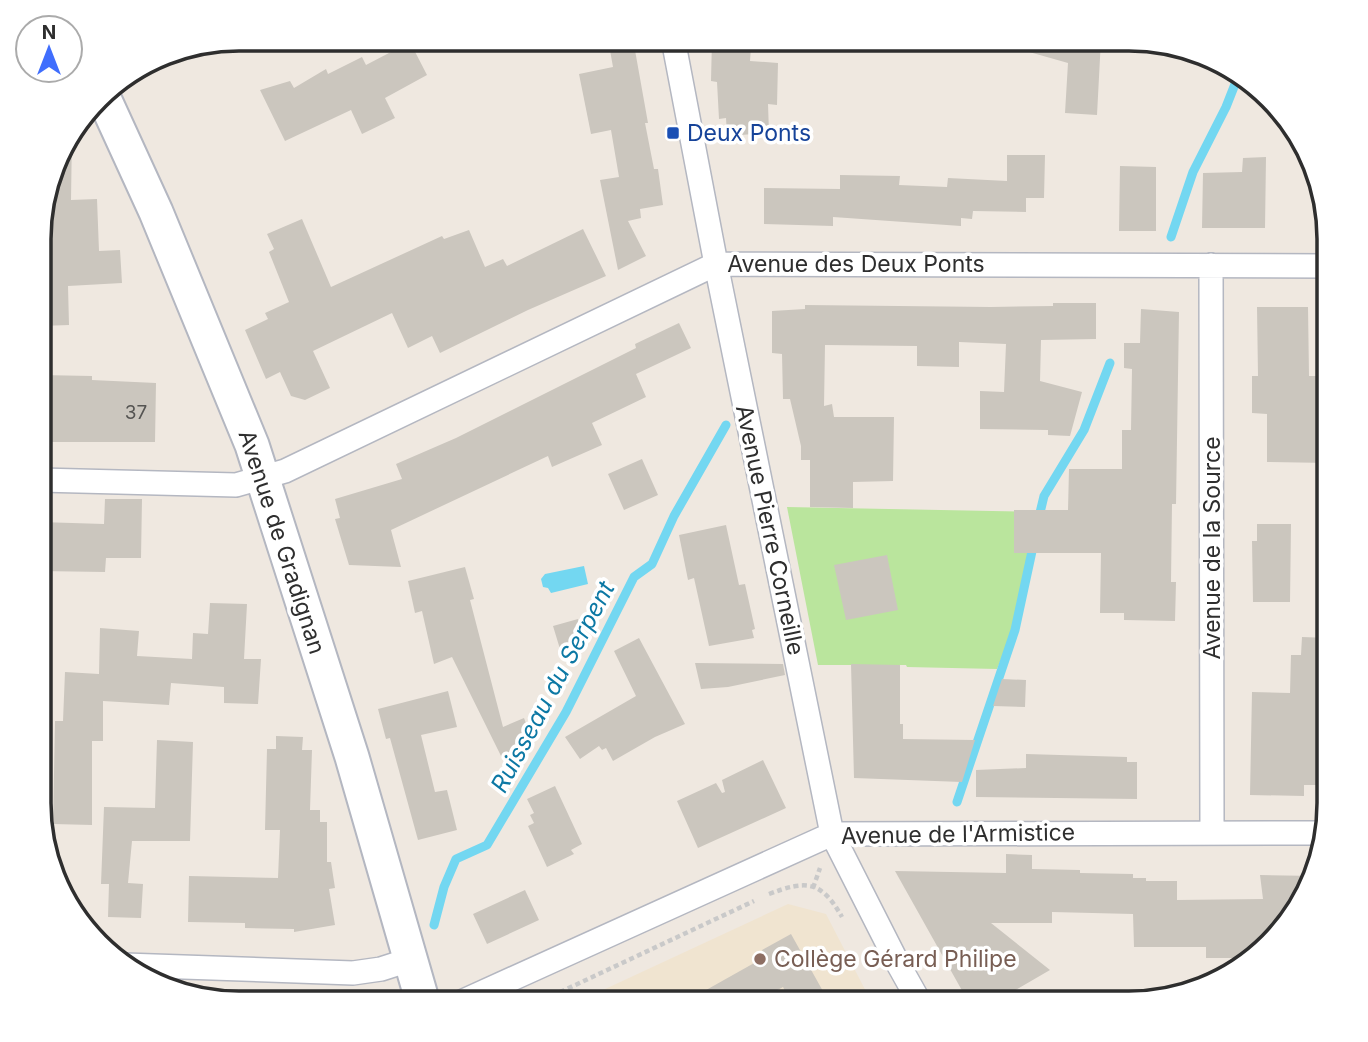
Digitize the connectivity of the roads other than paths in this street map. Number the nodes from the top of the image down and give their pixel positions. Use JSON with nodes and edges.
{"nodes":[{"id":1,"x":675,"y":51,"type":"edge"},
{"id":2,"x":104,"y":108,"type":"edge"},
{"id":3,"x":716,"y":264,"type":"junction"},
{"id":4,"x":1212,"y":265,"type":"junction"},
{"id":5,"x":1317,"y":266,"type":"edge"},
{"id":6,"x":263,"y":479,"type":"junction"},
{"id":7,"x":51,"y":480,"type":"edge"},
{"id":8,"x":1212,"y":832,"type":"junction"},
{"id":9,"x":1315,"y":833,"type":"edge"},
{"id":10,"x":832,"y":834,"type":"junction"},
{"id":11,"x":409,"y":960,"type":"junction"},
{"id":12,"x":144,"y":966,"type":"edge"},
{"id":13,"x":419,"y":991,"type":"edge"},
{"id":14,"x":485,"y":991,"type":"edge"},
{"id":15,"x":913,"y":991,"type":"edge"}],
"edges":[{"from":1,"to":3,"type":"street","name":"Avenue Pierre Corneille"},
{"from":2,"to":6,"type":"main road","name":"Avenue de Gradignan"},
{"from":3,"to":4,"type":"street","name":"Avenue des Deux Ponts"},
{"from":3,"to":6,"type":"street","name":"Avenue des Deux Ponts"},
{"from":3,"to":10,"type":"street","name":"Avenue Pierre Corneille"},
{"from":4,"to":5,"type":"street","name":"Avenue des Deux Ponts"},
{"from":4,"to":8,"type":"street","name":"Avenue de la Source"},
{"from":6,"to":7,"type":"street","name":"Avenue des Deux Ponts"},
{"from":6,"to":11,"type":"main road","name":"Avenue de Gradignan"},
{"from":8,"to":9,"type":"street","name":"Avenue de l'Armistice"},
{"from":8,"to":10,"type":"street","name":"Avenue de l'Armistice"},
{"from":10,"to":14,"type":"street","name":"Avenue de l'Armistice"},
{"from":10,"to":15,"type":"street","name":"Avenue Pierre Corneille"},
{"from":11,"to":12,"type":"street"},
{"from":11,"to":13,"type":"main road","name":"Avenue de Gradignan"}]}
